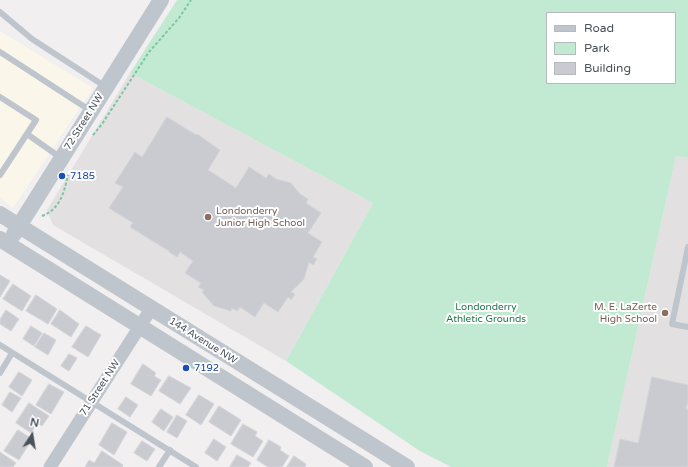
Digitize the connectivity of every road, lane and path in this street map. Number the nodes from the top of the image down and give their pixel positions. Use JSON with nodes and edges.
{"nodes":[{"id":1,"x":161,"y":0,"type":"edge"},
{"id":2,"x":191,"y":0,"type":"edge"},
{"id":3,"x":0,"y":12,"type":"edge"},
{"id":4,"x":0,"y":52,"type":"edge"},
{"id":5,"x":106,"y":87,"type":"junction"},
{"id":6,"x":0,"y":97,"type":"edge"},
{"id":7,"x":91,"y":111,"type":"junction"},
{"id":8,"x":27,"y":134,"type":"junction"},
{"id":9,"x":91,"y":138,"type":"dead end"},
{"id":10,"x":65,"y":164,"type":"junction"},
{"id":11,"x":0,"y":175,"type":"edge"},
{"id":12,"x":0,"y":214,"type":"edge"},
{"id":13,"x":40,"y":217,"type":"dead end"},
{"id":14,"x":19,"y":226,"type":"junction"},
{"id":15,"x":4,"y":242,"type":"edge"},
{"id":16,"x":688,"y":247,"type":"edge"},
{"id":17,"x":151,"y":309,"type":"junction"},
{"id":18,"x":140,"y":327,"type":"junction"},
{"id":19,"x":688,"y":327,"type":"edge"},
{"id":20,"x":0,"y":345,"type":"edge"},
{"id":21,"x":12,"y":353,"type":"junction"},
{"id":22,"x":0,"y":373,"type":"edge"},
{"id":23,"x":91,"y":402,"type":"junction"},
{"id":24,"x":170,"y":450,"type":"junction"},
{"id":25,"x":50,"y":467,"type":"edge"},
{"id":26,"x":159,"y":467,"type":"edge"},
{"id":27,"x":196,"y":467,"type":"edge"},
{"id":28,"x":365,"y":467,"type":"edge"},
{"id":29,"x":407,"y":467,"type":"edge"}],
"edges":[{"from":1,"to":5,"type":"street","name":"72 Street NW"},
{"from":2,"to":9,"type":"path"},
{"from":3,"to":5,"type":"lane"},
{"from":4,"to":7,"type":"lane"},
{"from":5,"to":7,"type":"street","name":"72 Street NW"},
{"from":6,"to":8,"type":"lane"},
{"from":7,"to":10,"type":"street","name":"72 Street NW"},
{"from":8,"to":10,"type":"lane"},
{"from":8,"to":11,"type":"lane"},
{"from":10,"to":13,"type":"path"},
{"from":10,"to":14,"type":"street","name":"72 Street NW"},
{"from":12,"to":14,"type":"street","name":"144 Avenue NW"},
{"from":14,"to":15,"type":"street","name":"72 Street NW"},
{"from":14,"to":17,"type":"street","name":"144 Avenue NW"},
{"from":15,"to":18,"type":"street"},
{"from":16,"to":19,"type":"lane"},
{"from":17,"to":18,"type":"street","name":"71 Street NW"},
{"from":17,"to":29,"type":"street","name":"144 Avenue NW"},
{"from":18,"to":23,"type":"street","name":"71 Street NW"},
{"from":18,"to":28,"type":"street"},
{"from":20,"to":21,"type":"lane"},
{"from":21,"to":22,"type":"lane"},
{"from":21,"to":23,"type":"lane"},
{"from":23,"to":24,"type":"lane"},
{"from":23,"to":25,"type":"street","name":"71 Street NW"},
{"from":24,"to":26,"type":"lane"},
{"from":24,"to":27,"type":"lane"}]}
